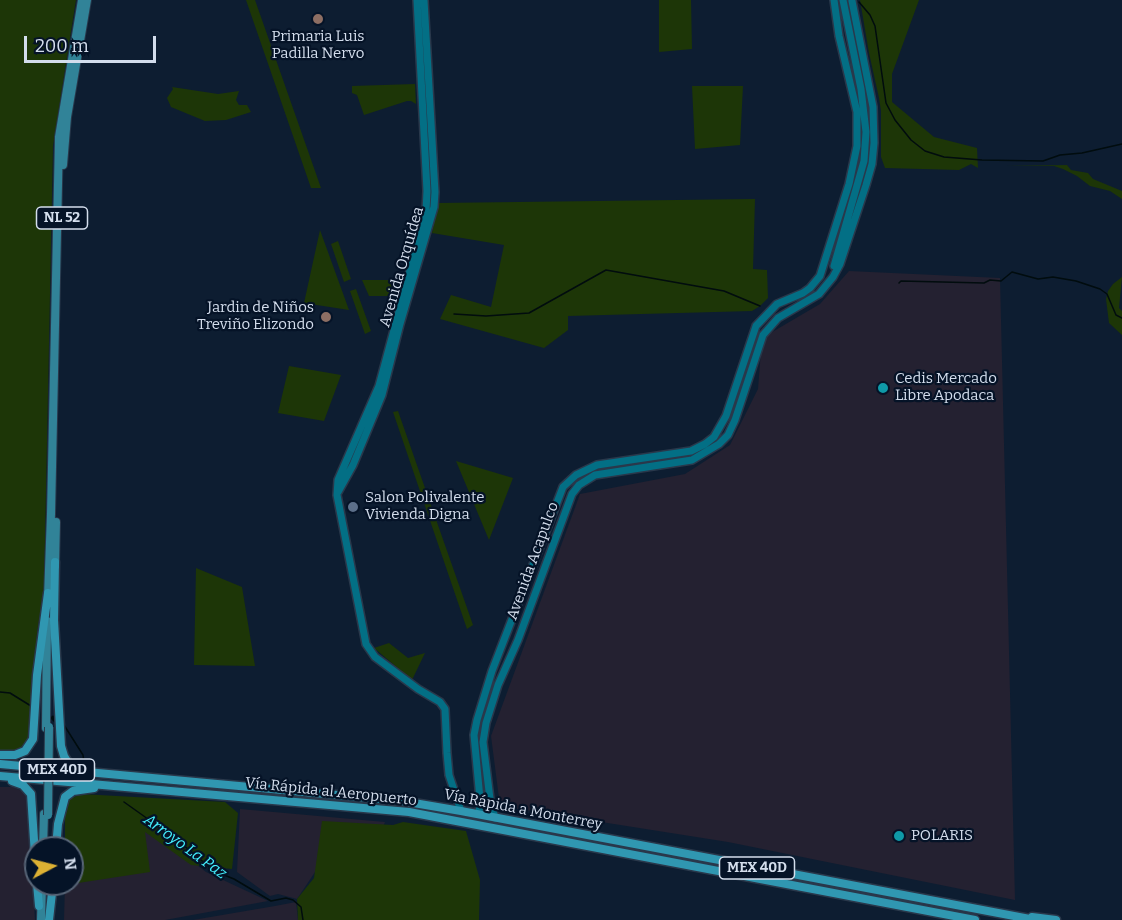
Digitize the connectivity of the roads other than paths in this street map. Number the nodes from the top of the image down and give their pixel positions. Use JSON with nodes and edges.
{"nodes":[{"id":1,"x":82,"y":0,"type":"edge"},
{"id":2,"x":87,"y":0,"type":"edge"},
{"id":3,"x":417,"y":0,"type":"edge"},
{"id":4,"x":424,"y":0,"type":"edge"},
{"id":5,"x":837,"y":1,"type":"edge"},
{"id":6,"x":852,"y":2,"type":"edge"},
{"id":7,"x":834,"y":266,"type":"dead end"},
{"id":8,"x":58,"y":310,"type":"junction"},
{"id":9,"x":57,"y":438,"type":"junction"},
{"id":10,"x":53,"y":446,"type":"junction"},
{"id":11,"x":337,"y":495,"type":"junction"},
{"id":12,"x":55,"y":561,"type":"junction"},
{"id":13,"x":48,"y":592,"type":"junction"},
{"id":14,"x":47,"y":728,"type":"junction"},
{"id":15,"x":0,"y":755,"type":"edge"},
{"id":16,"x":0,"y":764,"type":"edge"},
{"id":17,"x":114,"y":775,"type":"junction"},
{"id":18,"x":0,"y":776,"type":"edge"},
{"id":19,"x":115,"y":787,"type":"junction"},
{"id":20,"x":480,"y":799,"type":"junction"},
{"id":21,"x":490,"y":799,"type":"junction"},
{"id":22,"x":461,"y":811,"type":"junction"},
{"id":23,"x":479,"y":814,"type":"junction"},
{"id":24,"x":495,"y":818,"type":"junction"},
{"id":25,"x":34,"y":836,"type":"edge"},
{"id":26,"x":45,"y":836,"type":"edge"},
{"id":27,"x":57,"y":836,"type":"edge"},
{"id":28,"x":40,"y":896,"type":"edge"},
{"id":29,"x":42,"y":896,"type":"edge"},
{"id":30,"x":49,"y":896,"type":"edge"},
{"id":31,"x":39,"y":906,"type":"joint"},
{"id":32,"x":1009,"y":915,"type":"junction"},
{"id":33,"x":43,"y":920,"type":"edge"},
{"id":34,"x":975,"y":920,"type":"edge"},
{"id":35,"x":1035,"y":920,"type":"edge"},
{"id":36,"x":1056,"y":920,"type":"edge"}],
"edges":[{"from":1,"to":8,"type":"main road"},
{"from":2,"to":8,"type":"main road","number":"NL 52"},
{"from":3,"to":11,"type":"street","name":"Avenida Orquídea"},
{"from":4,"to":11,"type":"street","name":"Avenida Orquídea"},
{"from":5,"to":7,"type":"street","name":"Avenida Acapulco"},
{"from":5,"to":20,"type":"street","name":"Avenida Acapulco"},
{"from":6,"to":21,"type":"street","name":"Avenida Acapulco"},
{"from":8,"to":9,"type":"main road","number":"NL 52"},
{"from":8,"to":10,"type":"main road"},
{"from":9,"to":10,"type":"street"},
{"from":9,"to":12,"type":"main road","number":"NL 52"},
{"from":10,"to":13,"type":"main road"},
{"from":11,"to":22,"type":"street","name":"Avenida Orquídea"},
{"from":12,"to":14,"type":"main road"},
{"from":12,"to":17,"type":"highway"},
{"from":13,"to":14,"type":"main road"},
{"from":13,"to":15,"type":"highway"},
{"from":14,"to":26,"type":"main road","bridge":true},
{"from":16,"to":17,"type":"highway","name":"Vía Rápida a Monterrey","number":"MEX 40D"},
{"from":17,"to":22,"type":"highway","name":"Vía Rápida a Monterrey","number":"MEX 40D"},
{"from":18,"to":19,"type":"highway","name":"Vía Rápida al Aeropuerto","number":"MEX 40D"},
{"from":18,"to":25,"type":"highway"},
{"from":19,"to":27,"type":"highway"},
{"from":19,"to":34,"type":"highway","name":"Vía Rápida al Aeropuerto","number":"MEX 40D"},
{"from":20,"to":21,"type":"street"},
{"from":20,"to":23,"type":"street","name":"Avenida Acapulco"},
{"from":21,"to":24,"type":"street","name":"Avenida Acapulco"},
{"from":22,"to":23,"type":"highway","name":"Vía Rápida a Monterrey","number":"MEX 40D"},
{"from":23,"to":24,"type":"highway","name":"Vía Rápida a Monterrey","number":"MEX 40D"},
{"from":24,"to":32,"type":"highway","name":"Vía Rápida a Monterrey","number":"MEX 40D"},
{"from":28,"to":31,"type":"highway"},
{"from":29,"to":33,"type":"main road"},
{"from":30,"to":33,"type":"highway"},
{"from":31,"to":33,"type":"main road"},
{"from":32,"to":35,"type":"highway","name":"Vía Rápida a Monterrey","number":"MEX 40D"},
{"from":32,"to":36,"type":"highway"}]}
